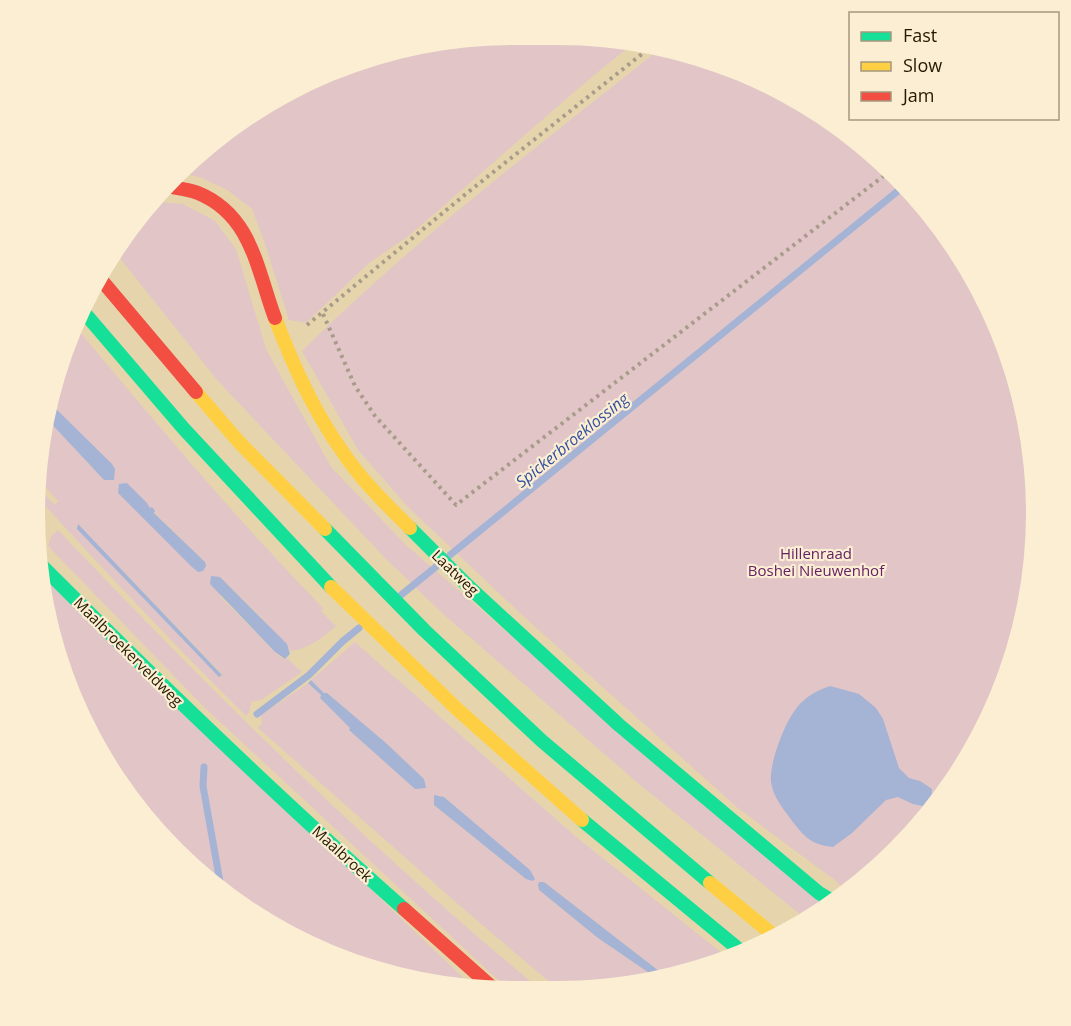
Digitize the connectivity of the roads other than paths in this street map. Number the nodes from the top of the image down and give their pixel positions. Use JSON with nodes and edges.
{"nodes":[{"id":1,"x":176,"y":188,"type":"edge"},
{"id":2,"x":105,"y":284,"type":"edge"},
{"id":3,"x":88,"y":318,"type":"edge"},
{"id":4,"x":49,"y":573,"type":"edge"},
{"id":5,"x":192,"y":714,"type":"joint"},
{"id":6,"x":825,"y":897,"type":"edge"},
{"id":7,"x":769,"y":931,"type":"edge"},
{"id":8,"x":735,"y":946,"type":"edge"},
{"id":9,"x":484,"y":980,"type":"edge"}],
"edges":[{"from":1,"to":6,"type":"main road","name":"Laatweg"},
{"from":2,"to":7,"type":"main road"},
{"from":3,"to":8,"type":"main road"},
{"from":4,"to":5,"type":"main road","name":"Maalbroekerveldweg"},
{"from":5,"to":9,"type":"main road","name":"Maalbroek"}]}
